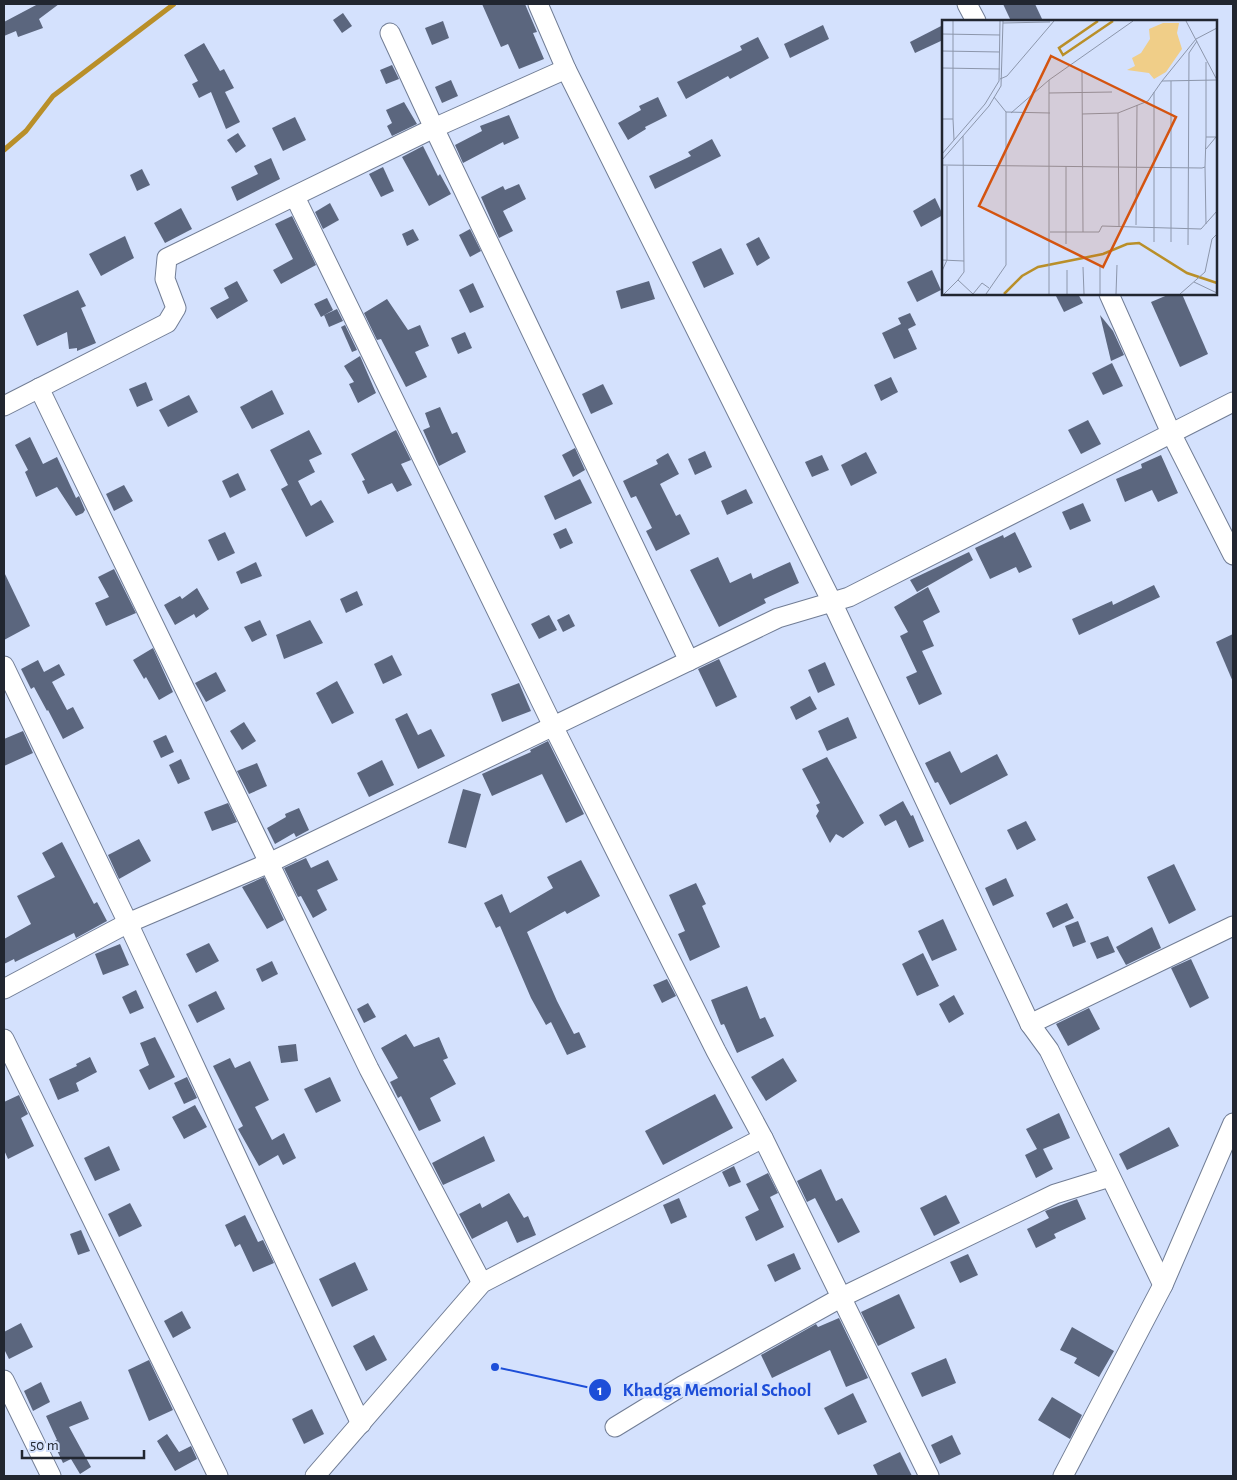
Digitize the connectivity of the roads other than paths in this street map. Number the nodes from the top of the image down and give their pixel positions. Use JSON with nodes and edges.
{"nodes":[{"id":1,"x":538,"y":4,"type":"edge"},
{"id":2,"x":967,"y":4,"type":"edge"},
{"id":3,"x":975,"y":20,"type":"edge"},
{"id":4,"x":390,"y":33,"type":"dead end"},
{"id":5,"x":566,"y":69,"type":"junction"},
{"id":6,"x":434,"y":128,"type":"junction"},
{"id":7,"x":295,"y":196,"type":"junction"},
{"id":8,"x":1109,"y":295,"type":"edge"},
{"id":9,"x":39,"y":388,"type":"junction"},
{"id":10,"x":1233,"y":402,"type":"edge"},
{"id":11,"x":4,"y":406,"type":"edge"},
{"id":12,"x":1171,"y":433,"type":"junction"},
{"id":13,"x":1233,"y":556,"type":"edge"},
{"id":14,"x":832,"y":602,"type":"junction"},
{"id":15,"x":689,"y":661,"type":"junction"},
{"id":16,"x":4,"y":666,"type":"edge"},
{"id":17,"x":553,"y":726,"type":"junction"},
{"id":18,"x":269,"y":863,"type":"junction"},
{"id":19,"x":128,"y":923,"type":"junction"},
{"id":20,"x":1233,"y":926,"type":"edge"},
{"id":21,"x":4,"y":990,"type":"edge"},
{"id":22,"x":1030,"y":1024,"type":"junction"},
{"id":23,"x":4,"y":1039,"type":"edge"},
{"id":24,"x":1233,"y":1123,"type":"edge"},
{"id":25,"x":763,"y":1138,"type":"junction"},
{"id":26,"x":1110,"y":1177,"type":"junction"},
{"id":27,"x":482,"y":1283,"type":"junction"},
{"id":28,"x":1163,"y":1285,"type":"junction"},
{"id":29,"x":842,"y":1297,"type":"junction"},
{"id":30,"x":4,"y":1380,"type":"edge"},
{"id":31,"x":361,"y":1424,"type":"junction"},
{"id":32,"x":615,"y":1427,"type":"dead end"},
{"id":33,"x":51,"y":1476,"type":"edge"},
{"id":34,"x":218,"y":1476,"type":"edge"},
{"id":35,"x":315,"y":1476,"type":"edge"},
{"id":36,"x":929,"y":1476,"type":"edge"},
{"id":37,"x":1063,"y":1476,"type":"edge"}],
"edges":[{"from":1,"to":5,"type":"street"},
{"from":2,"to":3,"type":"street"},
{"from":4,"to":6,"type":"street"},
{"from":5,"to":6,"type":"street"},
{"from":5,"to":14,"type":"street"},
{"from":6,"to":7,"type":"street"},
{"from":6,"to":15,"type":"street"},
{"from":7,"to":9,"type":"street"},
{"from":7,"to":17,"type":"street"},
{"from":8,"to":12,"type":"street"},
{"from":9,"to":11,"type":"street"},
{"from":9,"to":18,"type":"street"},
{"from":10,"to":12,"type":"street"},
{"from":12,"to":13,"type":"street"},
{"from":12,"to":14,"type":"street"},
{"from":14,"to":15,"type":"street"},
{"from":14,"to":22,"type":"street"},
{"from":15,"to":17,"type":"street"},
{"from":16,"to":19,"type":"street"},
{"from":17,"to":18,"type":"street"},
{"from":17,"to":25,"type":"street"},
{"from":18,"to":19,"type":"street"},
{"from":18,"to":27,"type":"street"},
{"from":19,"to":21,"type":"street"},
{"from":19,"to":31,"type":"street"},
{"from":20,"to":22,"type":"street"},
{"from":22,"to":26,"type":"street"},
{"from":23,"to":34,"type":"street"},
{"from":24,"to":28,"type":"street"},
{"from":25,"to":27,"type":"street"},
{"from":25,"to":29,"type":"street"},
{"from":26,"to":28,"type":"street"},
{"from":26,"to":29,"type":"street"},
{"from":27,"to":31,"type":"street"},
{"from":28,"to":37,"type":"street"},
{"from":29,"to":32,"type":"street"},
{"from":29,"to":36,"type":"street"},
{"from":30,"to":33,"type":"street"},
{"from":31,"to":35,"type":"street"}]}
